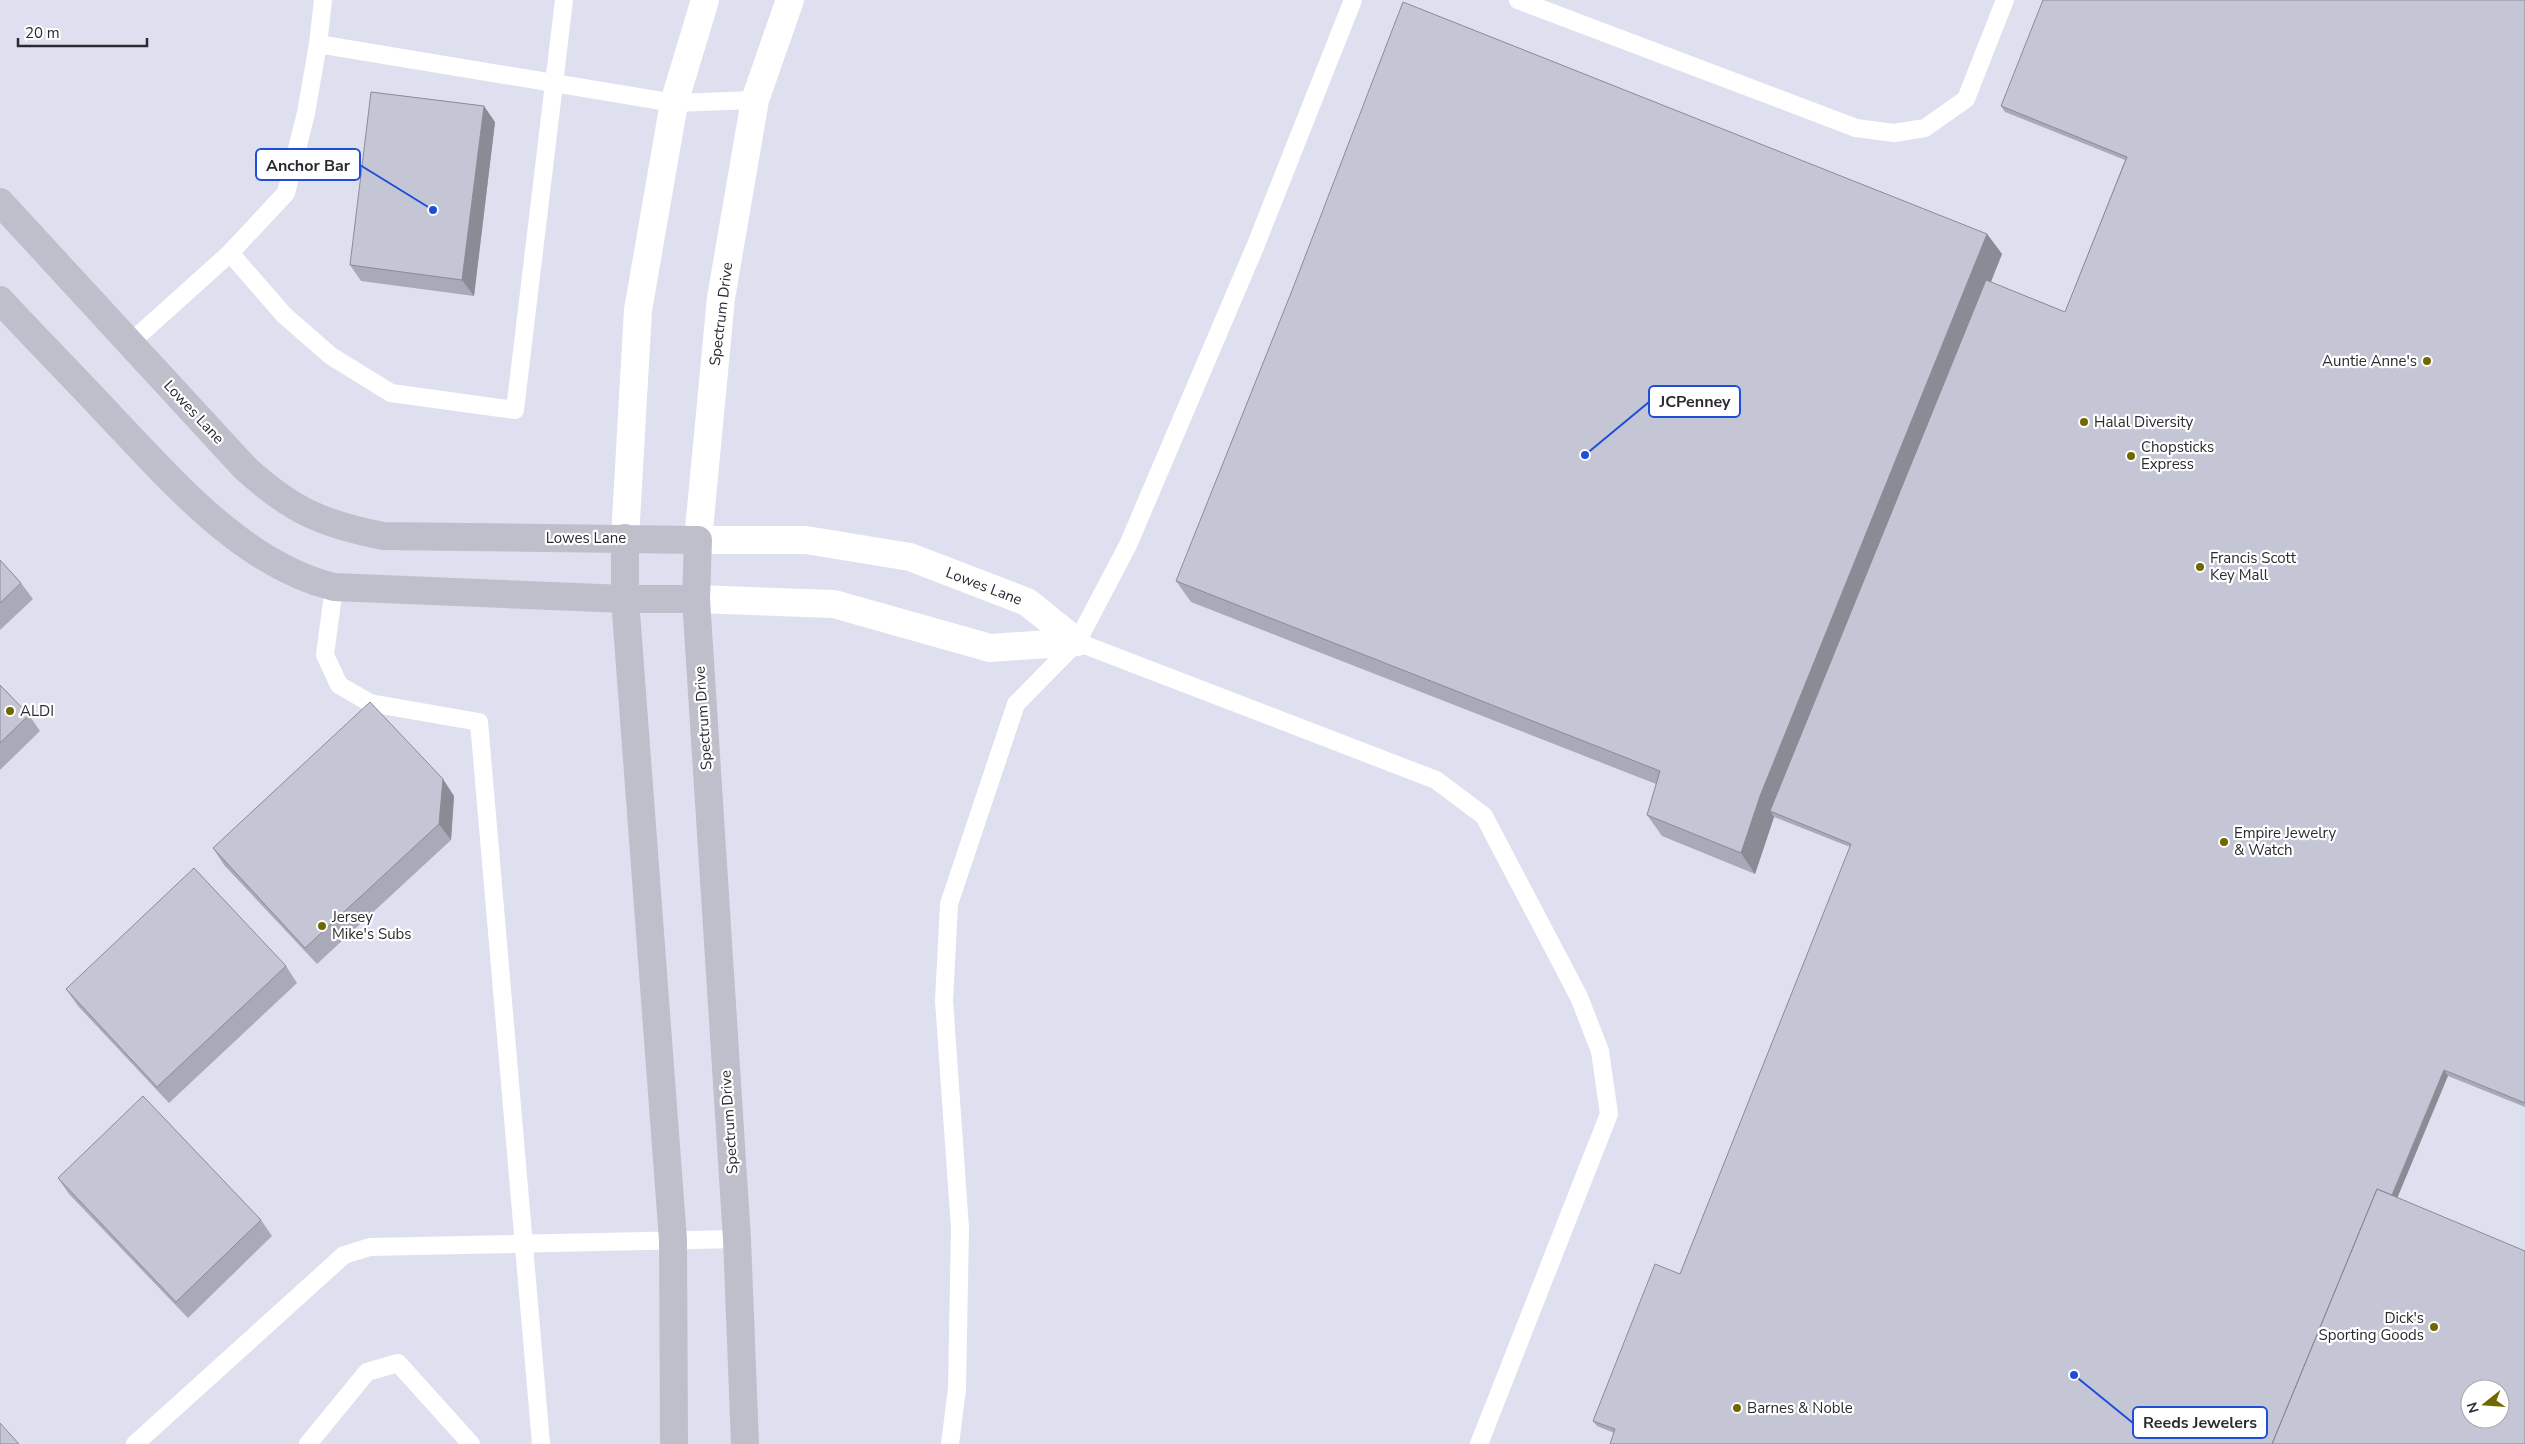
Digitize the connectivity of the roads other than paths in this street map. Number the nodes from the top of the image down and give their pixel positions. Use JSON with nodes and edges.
{"nodes":[{"id":1,"x":323,"y":0,"type":"edge"},
{"id":2,"x":564,"y":0,"type":"edge"},
{"id":3,"x":705,"y":0,"type":"edge"},
{"id":4,"x":790,"y":0,"type":"edge"},
{"id":5,"x":1353,"y":0,"type":"edge"},
{"id":6,"x":1518,"y":0,"type":"edge"},
{"id":7,"x":2005,"y":0,"type":"edge"},
{"id":8,"x":318,"y":44,"type":"junction"},
{"id":9,"x":554,"y":83,"type":"junction"},
{"id":10,"x":755,"y":100,"type":"junction"},
{"id":11,"x":674,"y":103,"type":"junction"},
{"id":12,"x":0,"y":202,"type":"edge"},
{"id":13,"x":230,"y":253,"type":"junction"},
{"id":14,"x":0,"y":300,"type":"edge"},
{"id":15,"x":130,"y":343,"type":"junction"},
{"id":16,"x":625,"y":538,"type":"junction"},
{"id":17,"x":698,"y":540,"type":"junction"},
{"id":18,"x":334,"y":587,"type":"junction"},
{"id":19,"x":624,"y":599,"type":"junction"},
{"id":20,"x":696,"y":599,"type":"junction"},
{"id":21,"x":1077,"y":642,"type":"junction"},
{"id":22,"x":737,"y":1239,"type":"junction"},
{"id":23,"x":673,"y":1240,"type":"junction"},
{"id":24,"x":525,"y":1244,"type":"junction"},
{"id":25,"x":135,"y":1444,"type":"edge"},
{"id":26,"x":308,"y":1444,"type":"edge"},
{"id":27,"x":471,"y":1444,"type":"edge"},
{"id":28,"x":541,"y":1444,"type":"edge"},
{"id":29,"x":674,"y":1444,"type":"edge"},
{"id":30,"x":745,"y":1444,"type":"edge"},
{"id":31,"x":950,"y":1444,"type":"edge"},
{"id":32,"x":1479,"y":1444,"type":"edge"}],
"edges":[{"from":1,"to":8,"type":"lane"},
{"from":2,"to":9,"type":"lane"},
{"from":3,"to":11,"type":"street"},
{"from":4,"to":10,"type":"street","name":"Spectrum Drive"},
{"from":5,"to":21,"type":"lane"},
{"from":6,"to":7,"type":"lane"},
{"from":8,"to":9,"type":"lane"},
{"from":8,"to":13,"type":"lane"},
{"from":9,"to":11,"type":"lane"},
{"from":9,"to":13,"type":"lane"},
{"from":10,"to":11,"type":"lane"},
{"from":10,"to":17,"type":"street","name":"Spectrum Drive"},
{"from":11,"to":16,"type":"street"},
{"from":12,"to":15,"type":"main road","name":"Lowes Lane"},
{"from":13,"to":15,"type":"lane"},
{"from":14,"to":18,"type":"main road"},
{"from":15,"to":16,"type":"main road","name":"Lowes Lane"},
{"from":16,"to":17,"type":"main road","name":"Lowes Lane"},
{"from":16,"to":19,"type":"main road"},
{"from":17,"to":20,"type":"main road","name":"Spectrum Drive"},
{"from":17,"to":21,"type":"street","name":"Lowes Lane"},
{"from":18,"to":19,"type":"main road"},
{"from":18,"to":24,"type":"lane"},
{"from":19,"to":20,"type":"main road"},
{"from":19,"to":23,"type":"main road"},
{"from":20,"to":21,"type":"street"},
{"from":20,"to":22,"type":"main road","name":"Spectrum Drive"},
{"from":21,"to":31,"type":"lane"},
{"from":21,"to":32,"type":"lane"},
{"from":22,"to":23,"type":"lane"},
{"from":22,"to":30,"type":"main road","name":"Spectrum Drive"},
{"from":23,"to":24,"type":"lane"},
{"from":23,"to":29,"type":"main road"},
{"from":24,"to":25,"type":"lane"},
{"from":24,"to":28,"type":"lane"},
{"from":26,"to":27,"type":"lane"}]}
